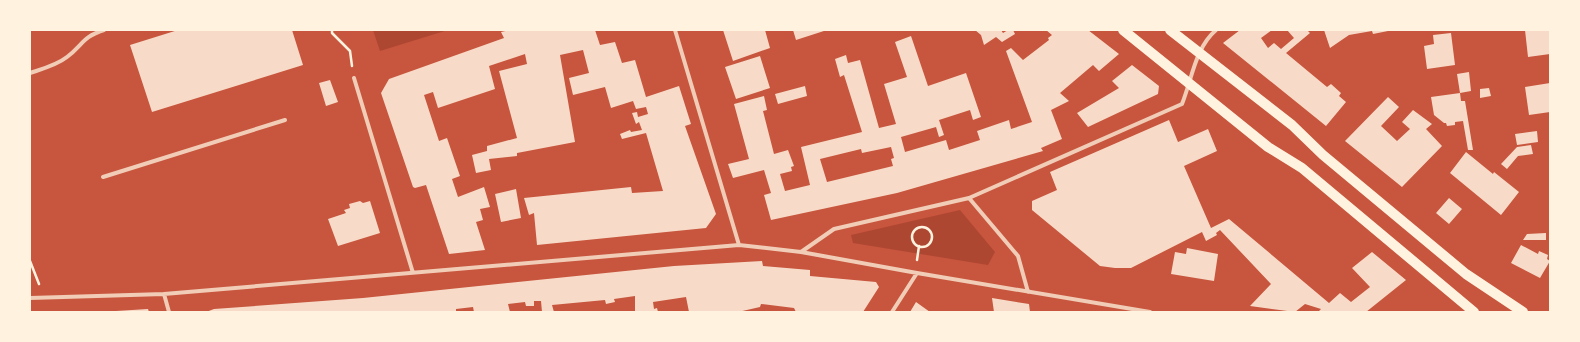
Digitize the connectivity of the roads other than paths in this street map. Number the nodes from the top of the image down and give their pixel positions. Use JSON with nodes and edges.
{"nodes":[{"id":1,"x":104,"y":30,"type":"edge"},
{"id":2,"x":675,"y":30,"type":"edge"},
{"id":3,"x":1124,"y":30,"type":"edge"},
{"id":4,"x":1170,"y":30,"type":"edge"},
{"id":5,"x":1216,"y":30,"type":"edge"},
{"id":6,"x":1199,"y":54,"type":"junction"},
{"id":7,"x":30,"y":73,"type":"edge"},
{"id":8,"x":354,"y":78,"type":"road end"},
{"id":9,"x":1190,"y":83,"type":"junction"},
{"id":10,"x":285,"y":120,"type":"dead end"},
{"id":11,"x":103,"y":177,"type":"dead end"},
{"id":12,"x":969,"y":198,"type":"junction"},
{"id":13,"x":739,"y":245,"type":"junction"},
{"id":14,"x":801,"y":252,"type":"junction"},
{"id":15,"x":413,"y":273,"type":"junction"},
{"id":16,"x":917,"y":273,"type":"junction"},
{"id":17,"x":1028,"y":292,"type":"junction"},
{"id":18,"x":164,"y":294,"type":"junction"},
{"id":19,"x":30,"y":298,"type":"edge"},
{"id":20,"x":169,"y":312,"type":"edge"},
{"id":21,"x":892,"y":312,"type":"edge"},
{"id":22,"x":1150,"y":312,"type":"edge"},
{"id":23,"x":1474,"y":312,"type":"edge"},
{"id":24,"x":1523,"y":312,"type":"edge"}],
"edges":[{"from":1,"to":7,"type":"street"},
{"from":2,"to":13,"type":"street"},
{"from":3,"to":9,"type":"main road"},
{"from":4,"to":6,"type":"main road"},
{"from":5,"to":6,"type":"street"},
{"from":6,"to":9,"type":"street"},
{"from":6,"to":24,"type":"main road"},
{"from":8,"to":15,"type":"street"},
{"from":9,"to":12,"type":"street"},
{"from":9,"to":23,"type":"main road"},
{"from":10,"to":11,"type":"street"},
{"from":12,"to":14,"type":"street"},
{"from":12,"to":17,"type":"street"},
{"from":13,"to":14,"type":"street"},
{"from":13,"to":15,"type":"street"},
{"from":14,"to":16,"type":"street"},
{"from":15,"to":18,"type":"street"},
{"from":16,"to":17,"type":"street"},
{"from":16,"to":21,"type":"street"},
{"from":17,"to":22,"type":"street"},
{"from":18,"to":19,"type":"street"},
{"from":18,"to":20,"type":"street"}]}
